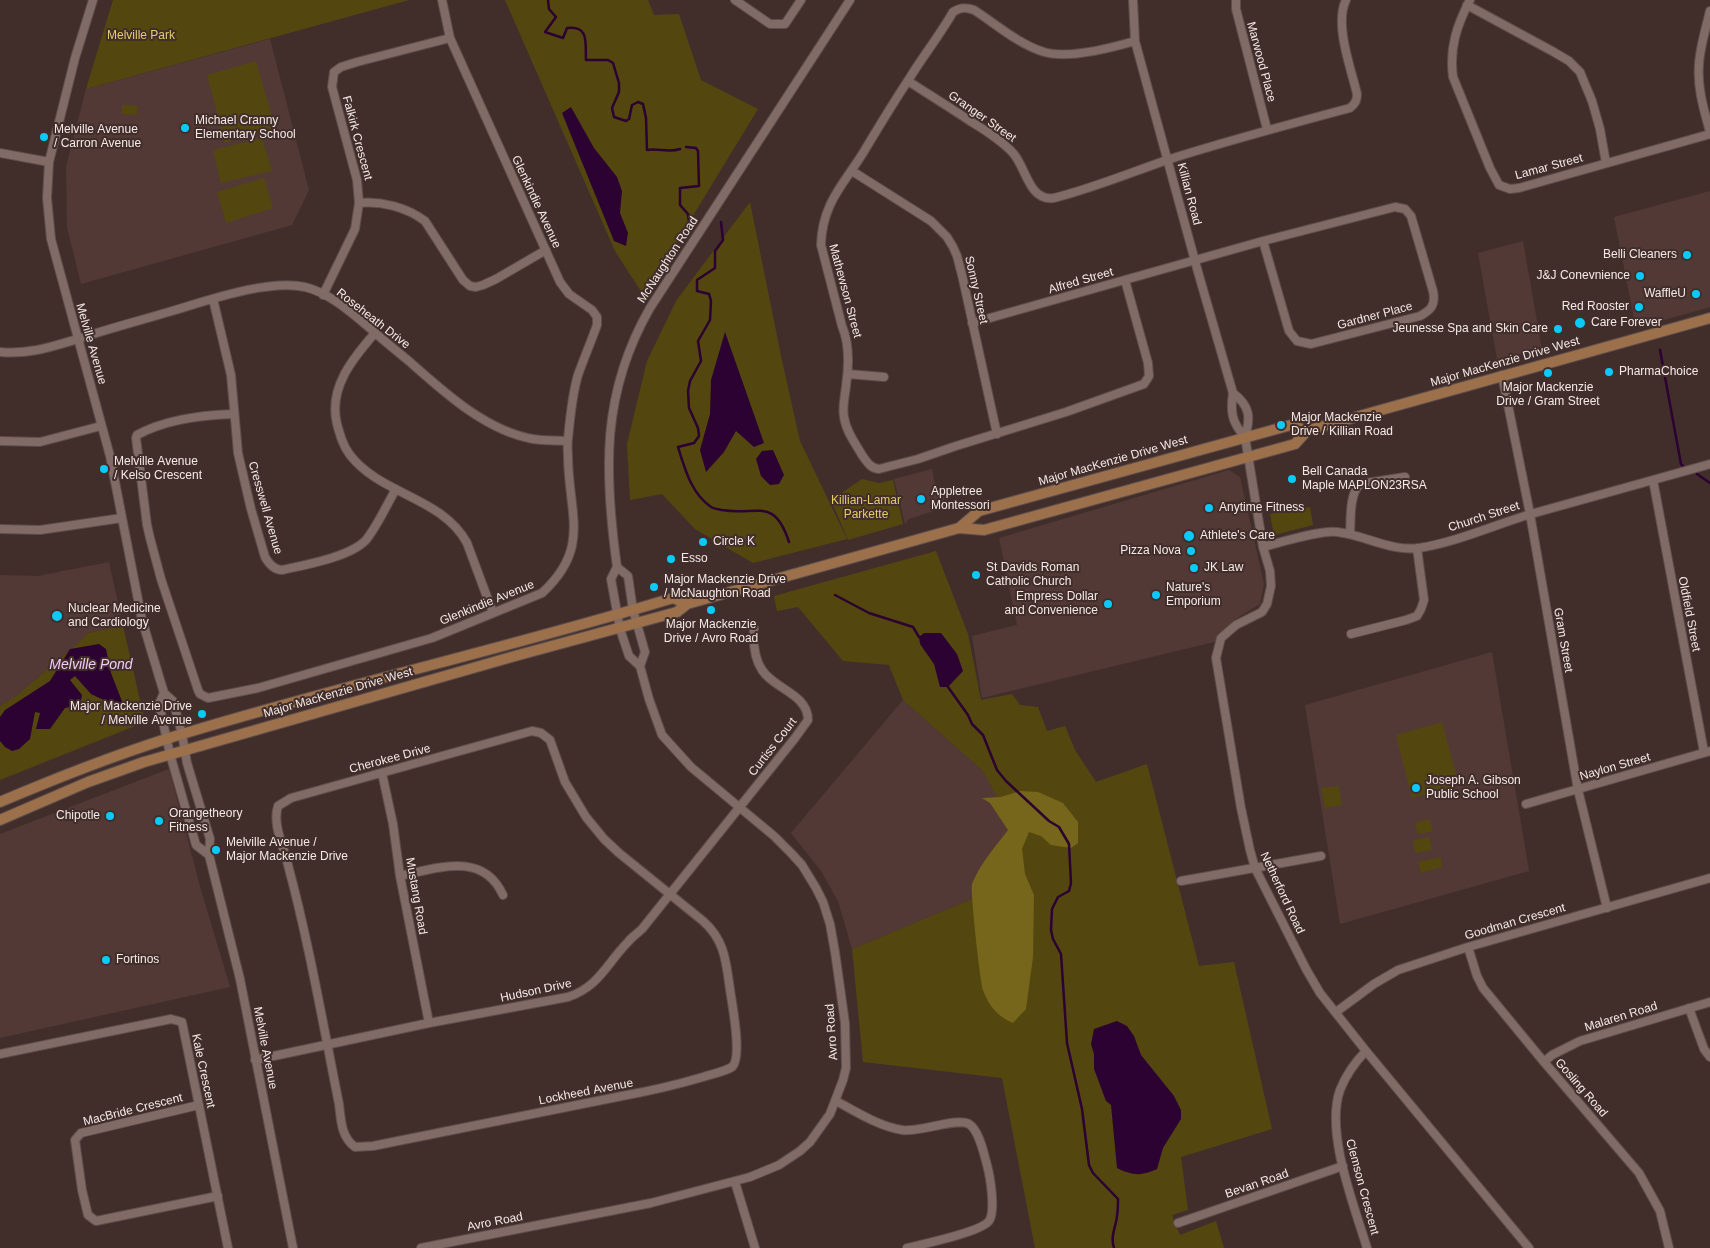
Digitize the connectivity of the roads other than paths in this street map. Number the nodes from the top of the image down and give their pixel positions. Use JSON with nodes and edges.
{"nodes":[{"id":1,"x":93,"y":0,"type":"edge"},
{"id":2,"x":442,"y":0,"type":"edge"},
{"id":3,"x":735,"y":0,"type":"edge"},
{"id":4,"x":801,"y":0,"type":"edge"},
{"id":5,"x":850,"y":0,"type":"edge"},
{"id":6,"x":1133,"y":0,"type":"edge"},
{"id":7,"x":1236,"y":0,"type":"edge"},
{"id":8,"x":1346,"y":0,"type":"edge"},
{"id":9,"x":1468,"y":2,"type":"edge"},
{"id":10,"x":1710,"y":11,"type":"edge"},
{"id":11,"x":450,"y":38,"type":"junction"},
{"id":12,"x":1135,"y":41,"type":"junction"},
{"id":13,"x":908,"y":81,"type":"junction"},
{"id":14,"x":1267,"y":129,"type":"junction"},
{"id":15,"x":1710,"y":133,"type":"edge"},
{"id":16,"x":0,"y":152,"type":"edge"},
{"id":17,"x":1168,"y":160,"type":"junction"},
{"id":18,"x":49,"y":162,"type":"junction"},
{"id":19,"x":1606,"y":163,"type":"junction"},
{"id":20,"x":852,"y":171,"type":"junction"},
{"id":21,"x":359,"y":203,"type":"junction"},
{"id":22,"x":1263,"y":241,"type":"junction"},
{"id":23,"x":546,"y":250,"type":"junction"},
{"id":24,"x":1195,"y":260,"type":"junction"},
{"id":25,"x":1125,"y":280,"type":"junction"},
{"id":26,"x":323,"y":295,"type":"junction"},
{"id":27,"x":213,"y":299,"type":"junction"},
{"id":28,"x":1710,"y":318,"type":"edge"},
{"id":29,"x":972,"y":323,"type":"junction"},
{"id":30,"x":375,"y":333,"type":"junction"},
{"id":31,"x":78,"y":338,"type":"junction"},
{"id":32,"x":0,"y":352,"type":"edge"},
{"id":33,"x":848,"y":374,"type":"junction"},
{"id":34,"x":1502,"y":375,"type":"junction"},
{"id":35,"x":884,"y":377,"type":"dead end"},
{"id":36,"x":1234,"y":393,"type":"junction"},
{"id":37,"x":234,"y":414,"type":"junction"},
{"id":38,"x":101,"y":426,"type":"junction"},
{"id":39,"x":1307,"y":431,"type":"junction"},
{"id":40,"x":997,"y":434,"type":"junction"},
{"id":41,"x":1246,"y":437,"type":"junction"},
{"id":42,"x":0,"y":441,"type":"edge"},
{"id":43,"x":567,"y":441,"type":"junction"},
{"id":44,"x":1249,"y":456,"type":"junction"},
{"id":45,"x":1710,"y":464,"type":"edge"},
{"id":46,"x":1405,"y":477,"type":"dead end"},
{"id":47,"x":1653,"y":480,"type":"junction"},
{"id":48,"x":396,"y":489,"type":"junction"},
{"id":49,"x":1530,"y":514,"type":"junction"},
{"id":50,"x":122,"y":518,"type":"junction"},
{"id":51,"x":959,"y":528,"type":"junction"},
{"id":52,"x":0,"y":529,"type":"edge"},
{"id":53,"x":1350,"y":534,"type":"junction"},
{"id":54,"x":1263,"y":547,"type":"junction"},
{"id":55,"x":1417,"y":548,"type":"junction"},
{"id":56,"x":617,"y":567,"type":"junction"},
{"id":57,"x":686,"y":604,"type":"junction"},
{"id":58,"x":633,"y":610,"type":"junction"},
{"id":59,"x":493,"y":613,"type":"junction"},
{"id":60,"x":618,"y":614,"type":"junction"},
{"id":61,"x":636,"y":624,"type":"junction"},
{"id":62,"x":754,"y":628,"type":"dead end"},
{"id":63,"x":620,"y":629,"type":"junction"},
{"id":64,"x":1351,"y":634,"type":"dead end"},
{"id":65,"x":640,"y":666,"type":"junction"},
{"id":66,"x":164,"y":694,"type":"junction"},
{"id":67,"x":182,"y":734,"type":"junction"},
{"id":68,"x":167,"y":739,"type":"junction"},
{"id":69,"x":184,"y":749,"type":"junction"},
{"id":70,"x":1707,"y":752,"type":"edge"},
{"id":71,"x":170,"y":754,"type":"junction"},
{"id":72,"x":382,"y":773,"type":"junction"},
{"id":73,"x":1578,"y":790,"type":"junction"},
{"id":74,"x":0,"y":802,"type":"edge"},
{"id":75,"x":1526,"y":804,"type":"dead end"},
{"id":76,"x":740,"y":807,"type":"junction"},
{"id":77,"x":0,"y":820,"type":"edge"},
{"id":78,"x":209,"y":855,"type":"junction"},
{"id":79,"x":1320,"y":856,"type":"dead end"},
{"id":80,"x":1255,"y":868,"type":"junction"},
{"id":81,"x":400,"y":876,"type":"junction"},
{"id":82,"x":1710,"y":878,"type":"edge"},
{"id":83,"x":1181,"y":881,"type":"dead end"},
{"id":84,"x":670,"y":894,"type":"junction"},
{"id":85,"x":503,"y":895,"type":"dead end"},
{"id":86,"x":1607,"y":908,"type":"junction"},
{"id":87,"x":1468,"y":947,"type":"junction"},
{"id":88,"x":1710,"y":1002,"type":"edge"},
{"id":89,"x":1689,"y":1008,"type":"junction"},
{"id":90,"x":1336,"y":1012,"type":"junction"},
{"id":91,"x":429,"y":1023,"type":"junction"},
{"id":92,"x":328,"y":1044,"type":"junction"},
{"id":93,"x":1366,"y":1051,"type":"junction"},
{"id":94,"x":0,"y":1054,"type":"edge"},
{"id":95,"x":1710,"y":1057,"type":"edge"},
{"id":96,"x":255,"y":1060,"type":"junction"},
{"id":97,"x":1544,"y":1062,"type":"junction"},
{"id":98,"x":836,"y":1101,"type":"junction"},
{"id":99,"x":199,"y":1105,"type":"junction"},
{"id":100,"x":1343,"y":1166,"type":"junction"},
{"id":101,"x":735,"y":1182,"type":"junction"},
{"id":102,"x":218,"y":1196,"type":"junction"},
{"id":103,"x":1178,"y":1223,"type":"dead end"},
{"id":104,"x":228,"y":1248,"type":"edge"},
{"id":105,"x":293,"y":1248,"type":"edge"},
{"id":106,"x":421,"y":1248,"type":"edge"},
{"id":107,"x":754,"y":1248,"type":"edge"},
{"id":108,"x":907,"y":1248,"type":"edge"},
{"id":109,"x":1367,"y":1248,"type":"edge"},
{"id":110,"x":1529,"y":1248,"type":"edge"},
{"id":111,"x":1669,"y":1248,"type":"edge"}],
"edges":[{"from":1,"to":18,"type":"street","name":"Melville Avenue"},
{"from":2,"to":11,"type":"street","name":"Glenkindie Avenue"},
{"from":3,"to":4,"type":"street"},
{"from":5,"to":56,"type":"street","name":"McNaughton Road"},
{"from":6,"to":12,"type":"street","name":"Killian Road"},
{"from":7,"to":14,"type":"street","name":"Marwood Place"},
{"from":8,"to":14,"type":"street"},
{"from":9,"to":19,"type":"street"},
{"from":9,"to":19,"type":"street","name":"Lamar Street"},
{"from":10,"to":15,"type":"street"},
{"from":11,"to":21,"type":"street","name":"Falkirk Crescent"},
{"from":11,"to":23,"type":"street","name":"Glenkindie Avenue"},
{"from":12,"to":13,"type":"street","name":"Mathewson Street"},
{"from":12,"to":17,"type":"street","name":"Killian Road"},
{"from":13,"to":17,"type":"street","name":"Granger Street"},
{"from":13,"to":20,"type":"street","name":"Mathewson Street"},
{"from":14,"to":17,"type":"street"},
{"from":15,"to":19,"type":"street","name":"Lamar Street"},
{"from":16,"to":18,"type":"street"},
{"from":17,"to":24,"type":"street","name":"Killian Road"},
{"from":18,"to":31,"type":"street","name":"Melville Avenue"},
{"from":20,"to":29,"type":"street","name":"Sonny Street"},
{"from":20,"to":33,"type":"street","name":"Mathewson Street"},
{"from":21,"to":23,"type":"street"},
{"from":21,"to":26,"type":"street","name":"Falkirk Crescent"},
{"from":22,"to":22,"type":"street","name":"Gardner Place"},
{"from":22,"to":24,"type":"street","name":"Gardner Place"},
{"from":23,"to":43,"type":"street","name":"Glenkindie Avenue"},
{"from":24,"to":25,"type":"street","name":"Alfred Street"},
{"from":24,"to":36,"type":"street","name":"Killian Road"},
{"from":25,"to":29,"type":"street","name":"Alfred Street"},
{"from":25,"to":40,"type":"street","name":"Mathewson Street"},
{"from":26,"to":27,"type":"street","name":"Roseheath Drive"},
{"from":26,"to":30,"type":"street","name":"Roseheath Drive"},
{"from":27,"to":31,"type":"street","name":"Roseheath Drive"},
{"from":27,"to":37,"type":"street","name":"Cresswell Avenue"},
{"from":28,"to":34,"type":"main road","name":"Major MacKenzie Drive West"},
{"from":29,"to":40,"type":"street","name":"Sonny Street"},
{"from":30,"to":43,"type":"street","name":"Roseheath Drive"},
{"from":30,"to":48,"type":"street"},
{"from":31,"to":32,"type":"street","name":"Roseheath Drive"},
{"from":31,"to":38,"type":"street","name":"Melville Avenue"},
{"from":33,"to":35,"type":"street"},
{"from":33,"to":40,"type":"street","name":"Mathewson Street"},
{"from":34,"to":39,"type":"main road","name":"Major MacKenzie Drive West"},
{"from":34,"to":49,"type":"street","name":"Gram Street"},
{"from":36,"to":41,"type":"street","name":"Killian Road"},
{"from":36,"to":41,"type":"street","name":"Killian Road"},
{"from":37,"to":48,"type":"street","name":"Cresswell Avenue"},
{"from":37,"to":59,"type":"street","name":"Glenkindie Avenue"},
{"from":38,"to":42,"type":"street"},
{"from":38,"to":50,"type":"street","name":"Melville Avenue"},
{"from":39,"to":41,"type":"main road","name":"Major MacKenzie Drive West"},
{"from":39,"to":44,"type":"main road","name":"Major MacKenzie Drive West"},
{"from":41,"to":44,"type":"street","name":"Netherford Road"},
{"from":41,"to":51,"type":"main road","name":"Major MacKenzie Drive West"},
{"from":43,"to":59,"type":"street","name":"Glenkindie Avenue"},
{"from":44,"to":51,"type":"main road","name":"Major MacKenzie Drive West"},
{"from":44,"to":54,"type":"street","name":"Netherford Road"},
{"from":45,"to":47,"type":"street","name":"Church Street"},
{"from":46,"to":53,"type":"street"},
{"from":47,"to":49,"type":"street","name":"Church Street"},
{"from":47,"to":70,"type":"street","name":"Oldfield Street"},
{"from":48,"to":59,"type":"street"},
{"from":49,"to":55,"type":"street","name":"Church Street"},
{"from":49,"to":73,"type":"street","name":"Gram Street"},
{"from":50,"to":52,"type":"street"},
{"from":50,"to":66,"type":"street","name":"Melville Avenue"},
{"from":51,"to":57,"type":"main road","name":"Major MacKenzie Drive West"},
{"from":53,"to":54,"type":"street","name":"Church Street"},
{"from":53,"to":55,"type":"street","name":"Church Street"},
{"from":54,"to":80,"type":"street","name":"Netherford Road"},
{"from":55,"to":64,"type":"street"},
{"from":56,"to":58,"type":"street","name":"McNaughton Road"},
{"from":56,"to":60,"type":"street","name":"McNaughton Road"},
{"from":57,"to":58,"type":"main road","name":"Major MacKenzie Drive West"},
{"from":57,"to":61,"type":"main road","name":"Major MacKenzie Drive West"},
{"from":58,"to":60,"type":"main road","name":"Major MacKenzie Drive West"},
{"from":58,"to":61,"type":"street","name":"McNaughton Road"},
{"from":60,"to":63,"type":"street","name":"McNaughton Road"},
{"from":60,"to":67,"type":"main road","name":"Major MacKenzie Drive West"},
{"from":61,"to":63,"type":"main road","name":"Major MacKenzie Drive West"},
{"from":61,"to":65,"type":"street","name":"Avro Road"},
{"from":62,"to":76,"type":"street","name":"Curtiss Court"},
{"from":63,"to":65,"type":"street","name":"Avro Road"},
{"from":63,"to":69,"type":"main road","name":"Major MacKenzie Drive West"},
{"from":65,"to":76,"type":"street","name":"Avro Road"},
{"from":66,"to":67,"type":"street","name":"Melville Avenue"},
{"from":66,"to":68,"type":"street","name":"Melville Avenue"},
{"from":67,"to":68,"type":"main road","name":"Major MacKenzie Drive West"},
{"from":67,"to":69,"type":"street","name":"Melville Avenue"},
{"from":68,"to":71,"type":"street","name":"Melville Avenue"},
{"from":68,"to":74,"type":"main road","name":"Major MacKenzie Drive West"},
{"from":69,"to":71,"type":"main road","name":"Major MacKenzie Drive West"},
{"from":69,"to":78,"type":"street","name":"Melville Avenue"},
{"from":70,"to":73,"type":"street","name":"Naylon Street"},
{"from":71,"to":77,"type":"main road","name":"Major MacKenzie Drive West"},
{"from":71,"to":78,"type":"street","name":"Melville Avenue"},
{"from":72,"to":81,"type":"street","name":"Mustang Road"},
{"from":72,"to":84,"type":"street","name":"Cherokee Drive"},
{"from":72,"to":92,"type":"street","name":"Cherokee Drive"},
{"from":73,"to":75,"type":"street","name":"Naylon Street"},
{"from":73,"to":86,"type":"street","name":"Gram Street"},
{"from":76,"to":84,"type":"street","name":"Hudson Drive"},
{"from":76,"to":98,"type":"street","name":"Avro Road"},
{"from":78,"to":96,"type":"street","name":"Melville Avenue"},
{"from":79,"to":80,"type":"street"},
{"from":80,"to":83,"type":"street"},
{"from":80,"to":90,"type":"street","name":"Netherford Road"},
{"from":81,"to":85,"type":"street"},
{"from":81,"to":91,"type":"street","name":"Mustang Road"},
{"from":82,"to":86,"type":"street","name":"Goodman Crescent"},
{"from":84,"to":91,"type":"street","name":"Hudson Drive"},
{"from":84,"to":92,"type":"street","name":"Lockheed Avenue"},
{"from":86,"to":87,"type":"street","name":"Goodman Crescent"},
{"from":87,"to":90,"type":"street","name":"Goodman Crescent"},
{"from":87,"to":97,"type":"street","name":"Gosling Road"},
{"from":88,"to":89,"type":"street","name":"Malaren Road"},
{"from":89,"to":95,"type":"street"},
{"from":89,"to":97,"type":"street","name":"Malaren Road"},
{"from":90,"to":93,"type":"street","name":"Netherford Road"},
{"from":91,"to":92,"type":"street","name":"Hudson Drive"},
{"from":92,"to":96,"type":"street","name":"Hudson Drive"},
{"from":93,"to":100,"type":"street","name":"Clemson Crescent"},
{"from":93,"to":110,"type":"street","name":"Netherford Road"},
{"from":94,"to":99,"type":"street","name":"Kale Crescent"},
{"from":96,"to":105,"type":"street","name":"Melville Avenue"},
{"from":97,"to":111,"type":"street","name":"Gosling Road"},
{"from":98,"to":101,"type":"street","name":"Avro Road"},
{"from":98,"to":108,"type":"street"},
{"from":99,"to":102,"type":"street","name":"Kale Crescent"},
{"from":99,"to":102,"type":"street","name":"MacBride Crescent"},
{"from":100,"to":103,"type":"street","name":"Bevan Road"},
{"from":100,"to":109,"type":"street","name":"Clemson Crescent"},
{"from":101,"to":106,"type":"street","name":"Avro Road"},
{"from":101,"to":107,"type":"street"},
{"from":102,"to":104,"type":"street","name":"Kale Crescent"}]}
